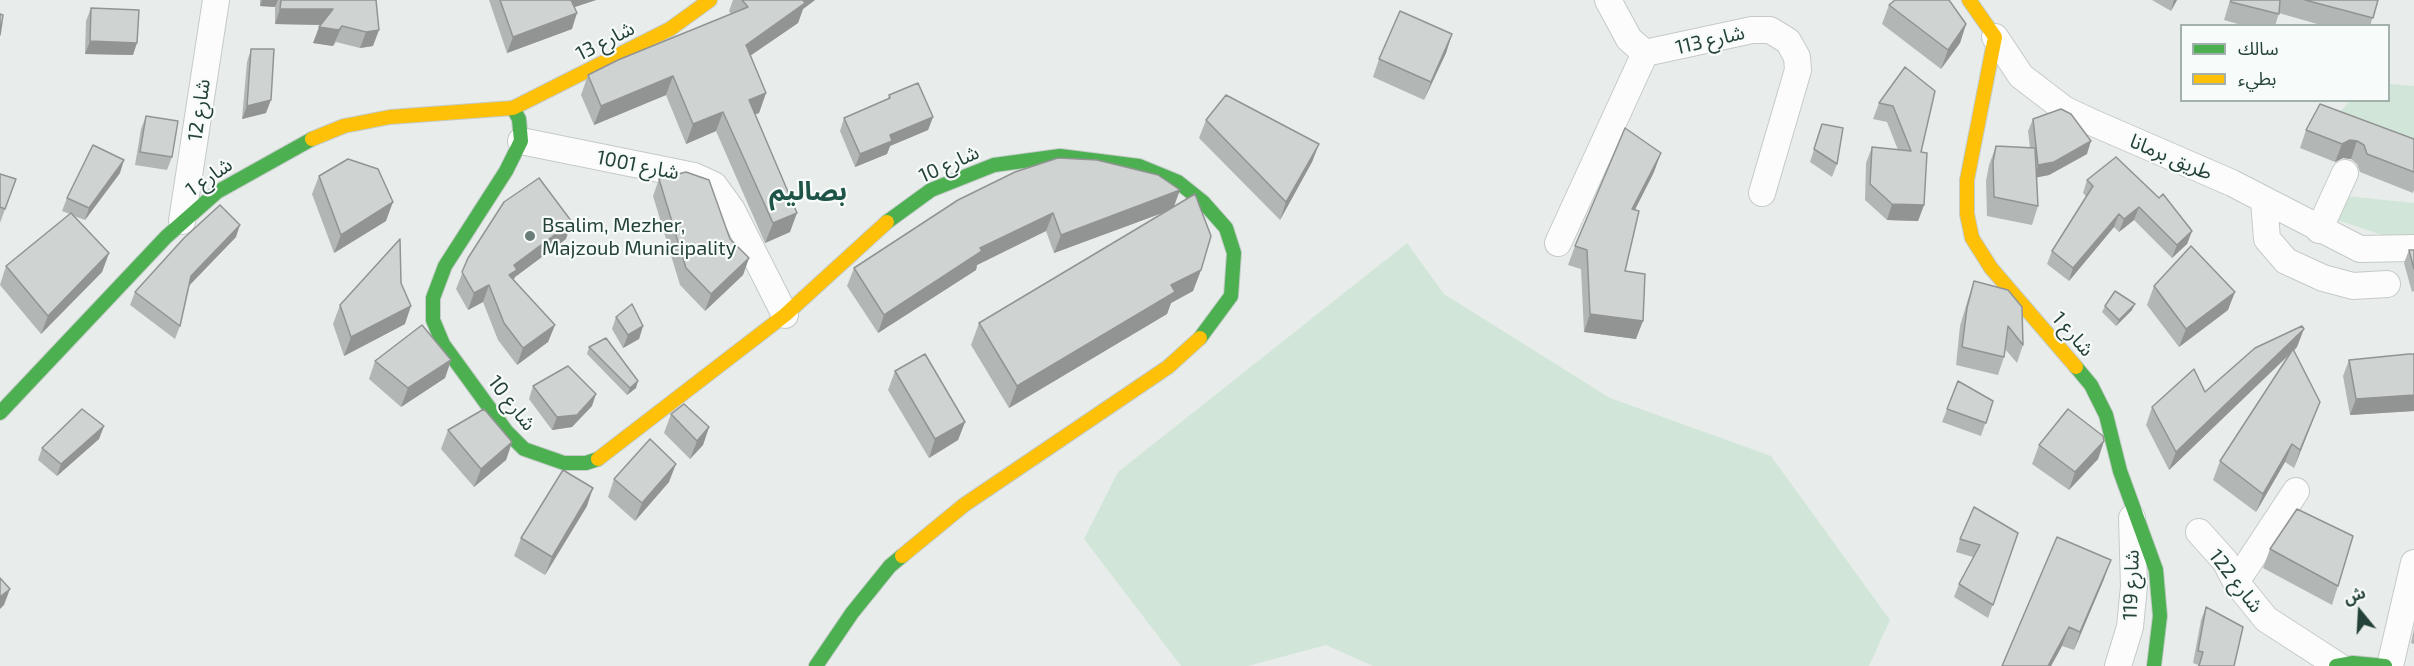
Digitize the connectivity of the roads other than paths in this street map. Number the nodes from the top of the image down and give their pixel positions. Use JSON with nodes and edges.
{"nodes":[{"id":1,"x":216,"y":0,"type":"edge"},
{"id":2,"x":710,"y":0,"type":"edge"},
{"id":3,"x":1608,"y":0,"type":"edge"},
{"id":4,"x":1969,"y":0,"type":"edge"},
{"id":5,"x":1995,"y":38,"type":"junction"},
{"id":6,"x":1645,"y":53,"type":"junction"},
{"id":7,"x":513,"y":108,"type":"junction"},
{"id":8,"x":521,"y":141,"type":"junction"},
{"id":9,"x":2345,"y":173,"type":"dead end"},
{"id":10,"x":1761,"y":193,"type":"dead end"},
{"id":11,"x":2264,"y":201,"type":"junction"},
{"id":12,"x":182,"y":221,"type":"junction"},
{"id":13,"x":2319,"y":230,"type":"junction"},
{"id":14,"x":1558,"y":243,"type":"dead end"},
{"id":15,"x":2414,"y":248,"type":"edge"},
{"id":16,"x":2387,"y":284,"type":"dead end"},
{"id":17,"x":785,"y":315,"type":"junction"},
{"id":18,"x":0,"y":413,"type":"edge"},
{"id":19,"x":2296,"y":491,"type":"dead end"},
{"id":20,"x":2132,"y":502,"type":"junction"},
{"id":21,"x":2199,"y":532,"type":"dead end"},
{"id":22,"x":2414,"y":563,"type":"edge"},
{"id":23,"x":2236,"y":582,"type":"junction"},
{"id":24,"x":816,"y":666,"type":"edge"},
{"id":25,"x":2118,"y":666,"type":"edge"},
{"id":26,"x":2154,"y":666,"type":"edge"},
{"id":27,"x":2337,"y":666,"type":"edge"},
{"id":28,"x":2387,"y":666,"type":"edge"}],
"edges":[{"from":1,"to":12,"type":"street","name":"شارع 12"},
{"from":2,"to":7,"type":"main road","name":"شارع 13"},
{"from":3,"to":6,"type":"street"},
{"from":4,"to":5,"type":"main road","name":"طريق برمانا"},
{"from":5,"to":11,"type":"street","name":"طريق برمانا"},
{"from":5,"to":20,"type":"main road","name":"شارع 1"},
{"from":6,"to":10,"type":"street","name":"شارع 113"},
{"from":6,"to":14,"type":"street"},
{"from":7,"to":8,"type":"main road"},
{"from":7,"to":12,"type":"main road","name":"شارع 1"},
{"from":8,"to":17,"type":"street","name":"شارع 1001"},
{"from":8,"to":17,"type":"main road","name":"شارع 10"},
{"from":9,"to":13,"type":"street"},
{"from":11,"to":13,"type":"street","name":"طريق برمانا"},
{"from":11,"to":16,"type":"street"},
{"from":12,"to":18,"type":"main road","name":"شارع 1"},
{"from":13,"to":15,"type":"street","name":"طريق برمانا"},
{"from":17,"to":24,"type":"main road","name":"شارع 10"},
{"from":19,"to":23,"type":"street"},
{"from":20,"to":25,"type":"street","name":"شارع 119"},
{"from":20,"to":26,"type":"main road","name":"شارع 1"},
{"from":21,"to":23,"type":"street","name":"شارع 122"},
{"from":22,"to":28,"type":"street"},
{"from":23,"to":27,"type":"street","name":"شارع 122"},
{"from":27,"to":28,"type":"main road"}]}
